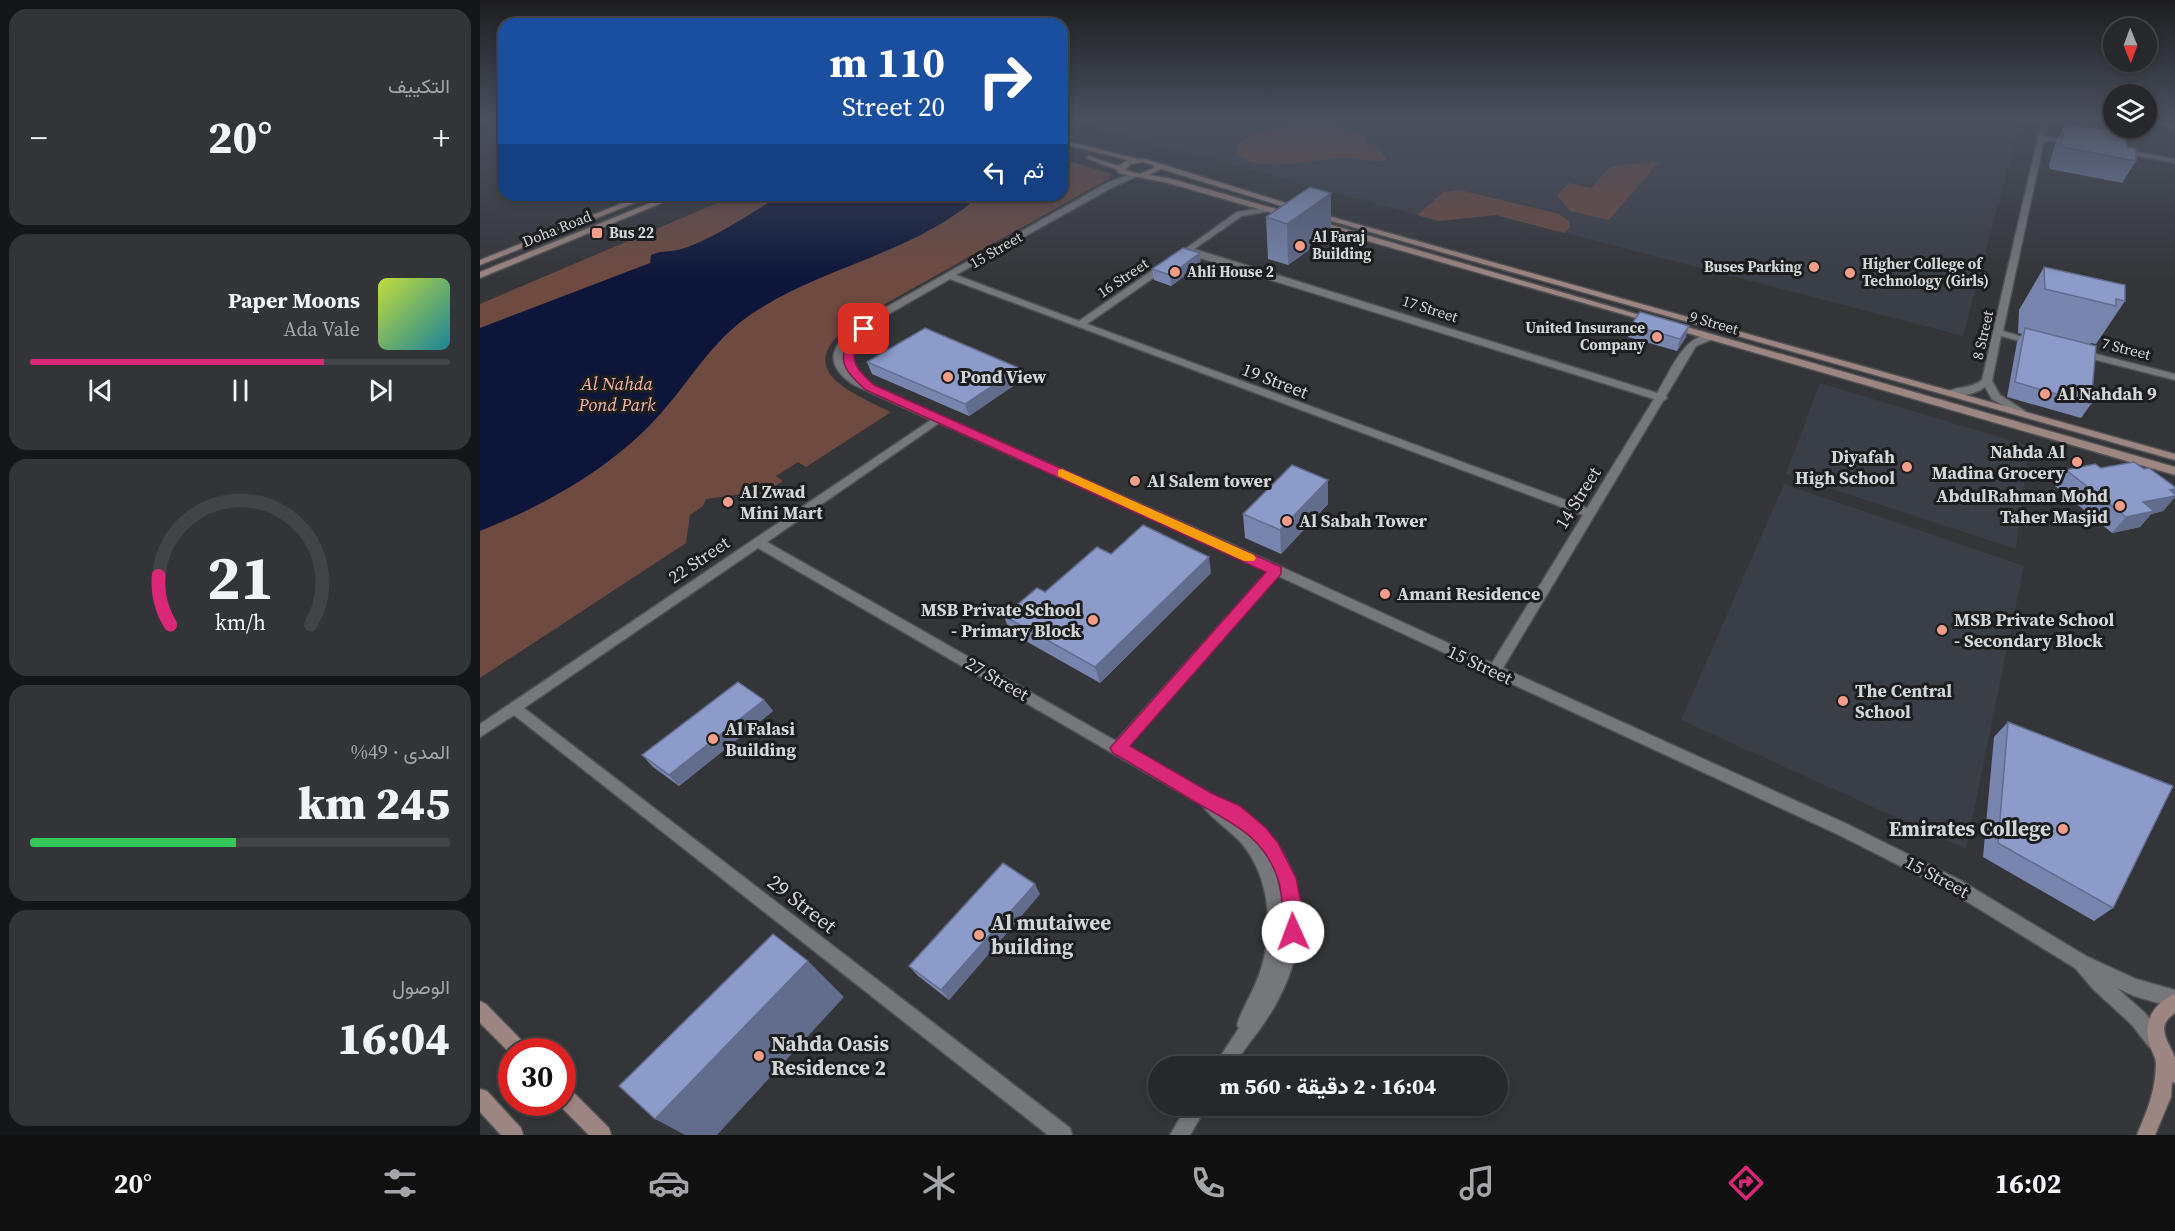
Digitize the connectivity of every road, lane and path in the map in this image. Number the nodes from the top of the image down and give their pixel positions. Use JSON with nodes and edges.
{"nodes":[{"id":1,"x":1119,"y":173,"type":"edge"},
{"id":2,"x":1129,"y":173,"type":"edge"},
{"id":3,"x":1153,"y":173,"type":"edge"},
{"id":4,"x":1176,"y":173,"type":"edge"},
{"id":5,"x":2033,"y":173,"type":"edge"},
{"id":6,"x":1137,"y":176,"type":"junction"},
{"id":7,"x":1110,"y":185,"type":"junction"},
{"id":8,"x":635,"y":201,"type":"edge"},
{"id":9,"x":661,"y":201,"type":"edge"},
{"id":10,"x":1242,"y":202,"type":"junction"},
{"id":11,"x":1266,"y":209,"type":"junction"},
{"id":12,"x":1240,"y":214,"type":"junction"},
{"id":13,"x":1296,"y":218,"type":"edge"},
{"id":14,"x":1306,"y":220,"type":"edge"},
{"id":15,"x":1316,"y":223,"type":"junction"},
{"id":16,"x":1385,"y":233,"type":"junction"},
{"id":17,"x":1188,"y":250,"type":"junction"},
{"id":18,"x":1179,"y":256,"type":"edge"},
{"id":19,"x":480,"y":261,"type":"edge"},
{"id":20,"x":1171,"y":262,"type":"edge"},
{"id":21,"x":480,"y":275,"type":"edge"},
{"id":22,"x":950,"y":276,"type":"junction"},
{"id":23,"x":1080,"y":324,"type":"junction"},
{"id":24,"x":1688,"y":331,"type":"junction"},
{"id":25,"x":1999,"y":333,"type":"junction"},
{"id":26,"x":1710,"y":337,"type":"junction"},
{"id":27,"x":1692,"y":344,"type":"junction"},
{"id":28,"x":2044,"y":344,"type":"edge"},
{"id":29,"x":2066,"y":350,"type":"edge"},
{"id":30,"x":2175,"y":377,"type":"edge"},
{"id":31,"x":1988,"y":381,"type":"junction"},
{"id":32,"x":1950,"y":393,"type":"junction"},
{"id":33,"x":1662,"y":398,"type":"junction"},
{"id":34,"x":2021,"y":413,"type":"junction"},
{"id":35,"x":939,"y":419,"type":"junction"},
{"id":36,"x":2175,"y":457,"type":"edge"},
{"id":37,"x":2175,"y":471,"type":"edge"},
{"id":38,"x":1588,"y":513,"type":"junction"},
{"id":39,"x":758,"y":542,"type":"junction"},
{"id":40,"x":1276,"y":570,"type":"junction"},
{"id":41,"x":1494,"y":671,"type":"junction"},
{"id":42,"x":514,"y":708,"type":"junction"},
{"id":43,"x":480,"y":731,"type":"edge"},
{"id":44,"x":1118,"y":748,"type":"junction"},
{"id":45,"x":2080,"y":962,"type":"junction"},
{"id":46,"x":2175,"y":1001,"type":"edge"},
{"id":47,"x":480,"y":1010,"type":"edge"},
{"id":48,"x":507,"y":1038,"type":"edge"},
{"id":49,"x":1229,"y":1056,"type":"edge"},
{"id":50,"x":2166,"y":1061,"type":"edge"},
{"id":51,"x":480,"y":1098,"type":"edge"},
{"id":52,"x":576,"y":1109,"type":"edge"},
{"id":53,"x":1191,"y":1116,"type":"edge"},
{"id":54,"x":514,"y":1135,"type":"edge"},
{"id":55,"x":602,"y":1135,"type":"edge"},
{"id":56,"x":1063,"y":1135,"type":"edge"},
{"id":57,"x":1179,"y":1135,"type":"edge"},
{"id":58,"x":2146,"y":1135,"type":"edge"}],
"edges":[{"from":1,"to":7,"type":"street","name":"15 Street"},
{"from":2,"to":6,"type":"street"},
{"from":3,"to":6,"type":"street"},
{"from":4,"to":16,"type":"street","name":"9 Street"},
{"from":5,"to":25,"type":"street","name":"8 Street"},
{"from":6,"to":7,"type":"street","name":"15 Street"},
{"from":6,"to":10,"type":"street"},
{"from":7,"to":22,"type":"street","name":"15 Street"},
{"from":8,"to":19,"type":"street","name":"Doha Road"},
{"from":9,"to":21,"type":"street","name":"Doha Road"},
{"from":10,"to":11,"type":"street"},
{"from":10,"to":12,"type":"street"},
{"from":11,"to":12,"type":"street"},
{"from":11,"to":13,"type":"street"},
{"from":12,"to":17,"type":"street"},
{"from":14,"to":15,"type":"street","name":"9 Street"},
{"from":15,"to":16,"type":"street"},
{"from":15,"to":24,"type":"street","name":"9 Street"},
{"from":16,"to":32,"type":"street","name":"9 Street"},
{"from":17,"to":18,"type":"street"},
{"from":17,"to":33,"type":"street","name":"17 Street"},
{"from":20,"to":23,"type":"street","name":"16 Street"},
{"from":22,"to":23,"type":"street","name":"19 Street"},
{"from":22,"to":35,"type":"street","name":"15 Street"},
{"from":23,"to":38,"type":"street","name":"19 Street"},
{"from":24,"to":26,"type":"street","name":"9 Street"},
{"from":24,"to":27,"type":"street"},
{"from":25,"to":28,"type":"street"},
{"from":25,"to":31,"type":"street","name":"8 Street"},
{"from":26,"to":27,"type":"street"},
{"from":26,"to":37,"type":"street","name":"9 Street"},
{"from":27,"to":33,"type":"street","name":"14 Street"},
{"from":29,"to":30,"type":"street","name":"7 Street"},
{"from":31,"to":32,"type":"street","name":"8 Street"},
{"from":31,"to":34,"type":"street","name":"8 Street"},
{"from":32,"to":34,"type":"street","name":"9 Street"},
{"from":33,"to":38,"type":"street","name":"14 Street"},
{"from":34,"to":36,"type":"street","name":"9 Street"},
{"from":35,"to":39,"type":"street","name":"22 Street"},
{"from":35,"to":40,"type":"street","name":"15 Street"},
{"from":38,"to":41,"type":"street","name":"14 Street"},
{"from":39,"to":42,"type":"street","name":"22 Street"},
{"from":39,"to":44,"type":"street","name":"27 Street"},
{"from":40,"to":41,"type":"street","name":"15 Street"},
{"from":40,"to":44,"type":"street"},
{"from":41,"to":45,"type":"street","name":"15 Street"},
{"from":42,"to":43,"type":"street","name":"22 Street"},
{"from":42,"to":56,"type":"street","name":"29 Street"},
{"from":44,"to":49,"type":"street","name":"27 Street"},
{"from":45,"to":46,"type":"street","name":"15 Street"},
{"from":45,"to":50,"type":"street","name":"15 Street"},
{"from":46,"to":50,"type":"street"},
{"from":47,"to":48,"type":"street"},
{"from":50,"to":58,"type":"street"},
{"from":51,"to":54,"type":"street"},
{"from":52,"to":55,"type":"street"},
{"from":53,"to":57,"type":"street"}]}
